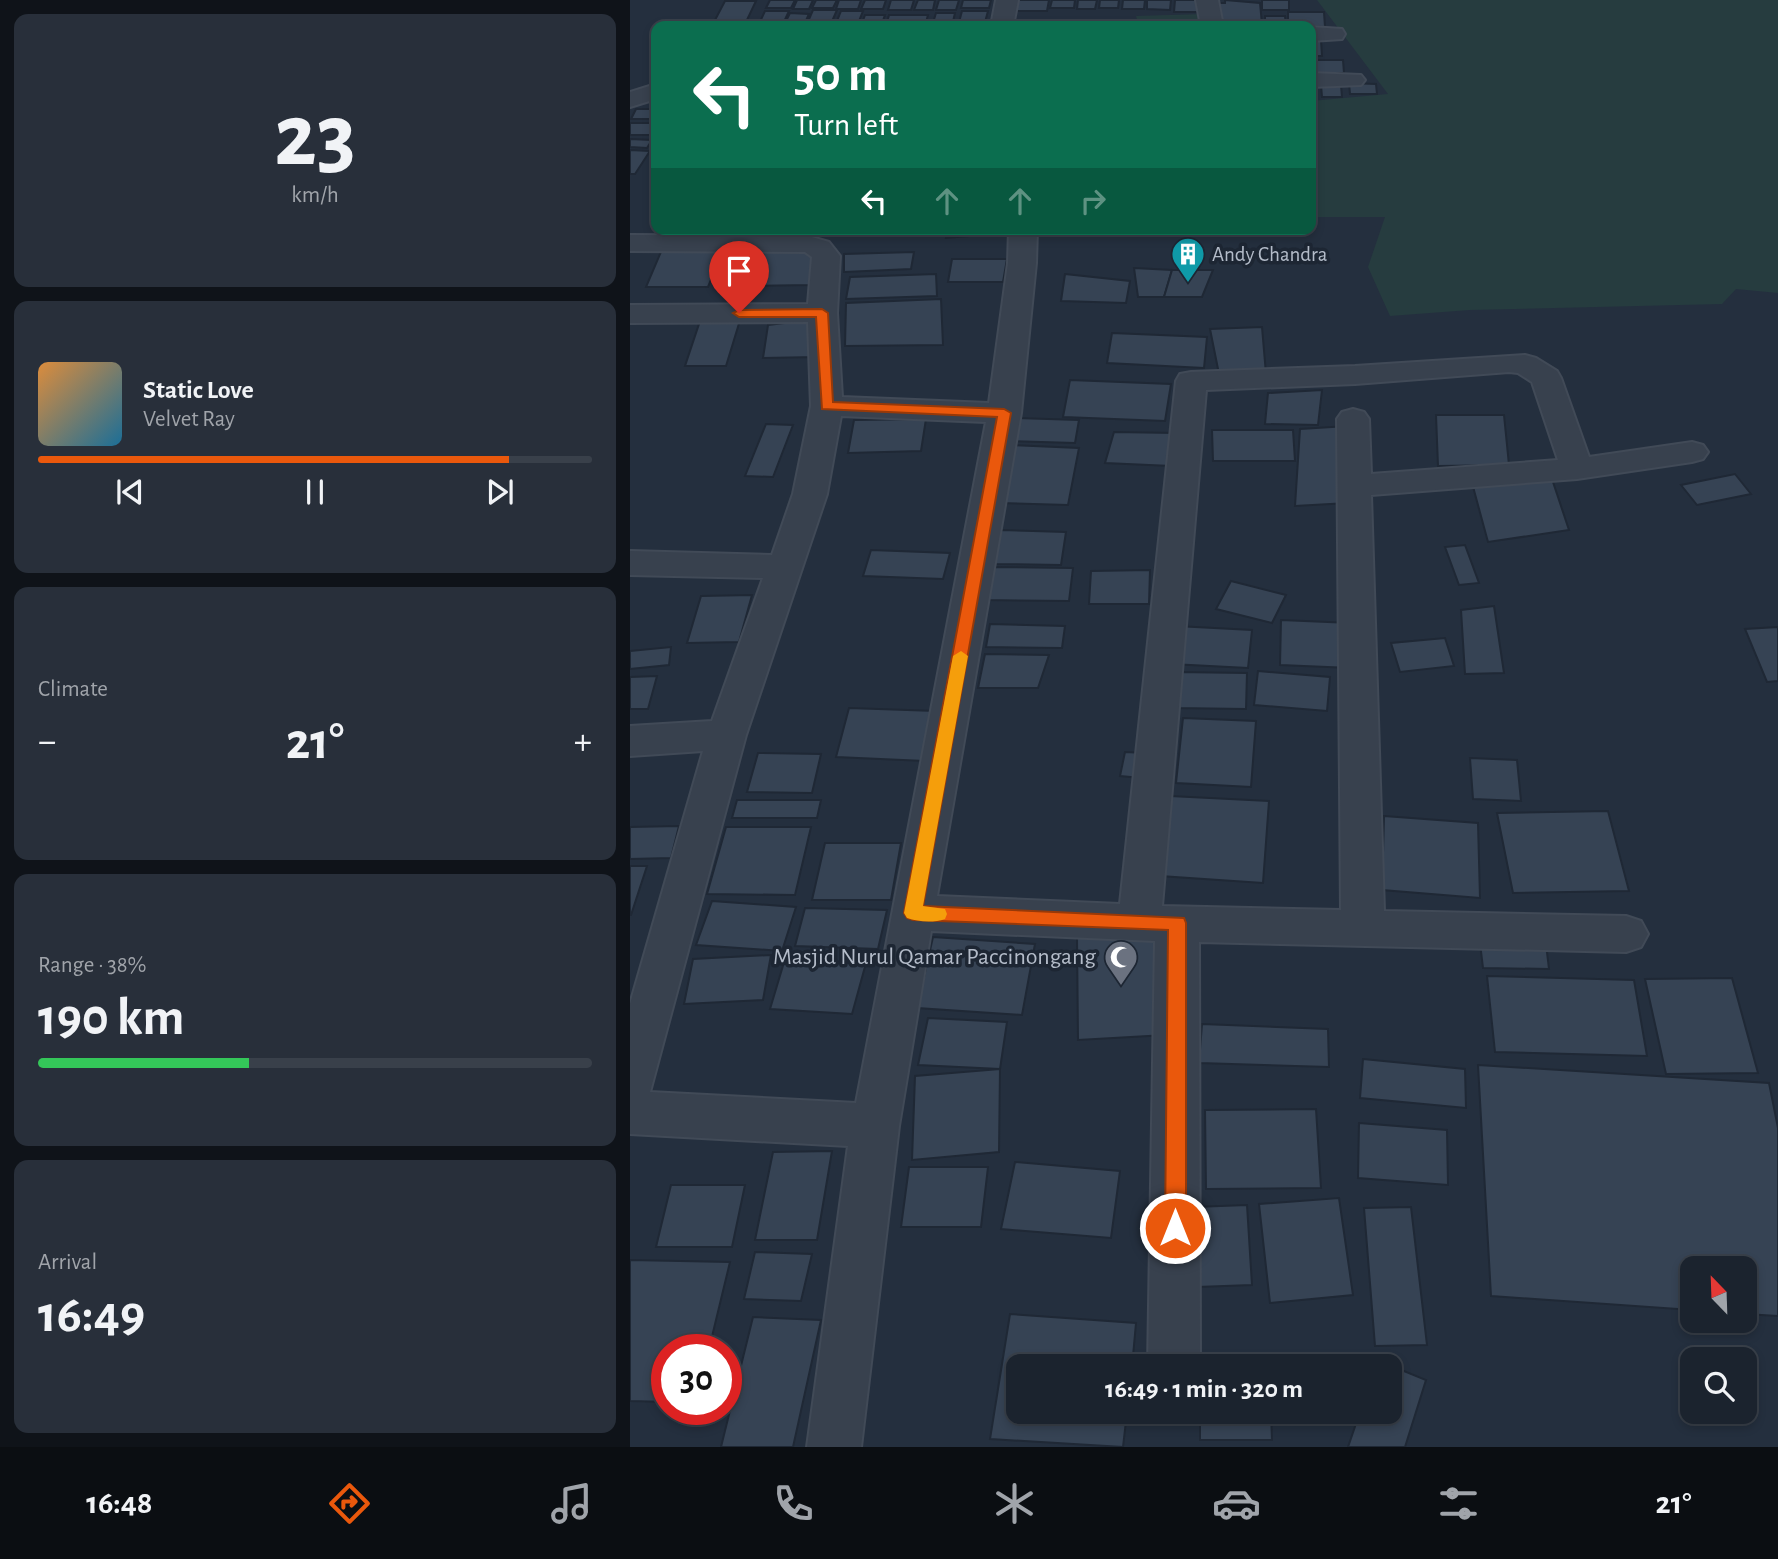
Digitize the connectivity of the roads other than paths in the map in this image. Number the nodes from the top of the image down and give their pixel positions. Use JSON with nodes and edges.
{"nodes":[{"id":1,"x":1007,"y":0,"type":"edge"},
{"id":2,"x":1207,"y":0,"type":"edge"},
{"id":3,"x":1003,"y":21,"type":"edge"},
{"id":4,"x":1211,"y":21,"type":"edge"},
{"id":5,"x":1316,"y":80,"type":"edge"},
{"id":6,"x":1353,"y":80,"type":"dead end"},
{"id":7,"x":651,"y":93,"type":"edge"},
{"id":8,"x":630,"y":100,"type":"edge"},
{"id":9,"x":1023,"y":235,"type":"edge"},
{"id":10,"x":630,"y":243,"type":"edge"},
{"id":11,"x":822,"y":313,"type":"junction"},
{"id":12,"x":630,"y":314,"type":"edge"},
{"id":13,"x":827,"y":406,"type":"junction"},
{"id":14,"x":1004,"y":413,"type":"junction"},
{"id":15,"x":1353,"y":419,"type":"dead end"},
{"id":16,"x":1692,"y":452,"type":"dead end"},
{"id":17,"x":1577,"y":468,"type":"junction"},
{"id":18,"x":1354,"y":486,"type":"junction"},
{"id":19,"x":630,"y":563,"type":"edge"},
{"id":20,"x":783,"y":567,"type":"junction"},
{"id":21,"x":727,"y":735,"type":"junction"},
{"id":22,"x":630,"y":741,"type":"edge"},
{"id":23,"x":913,"y":913,"type":"junction"},
{"id":24,"x":1158,"y":923,"type":"junction"},
{"id":25,"x":1363,"y":927,"type":"junction"},
{"id":26,"x":1626,"y":934,"type":"dead end"},
{"id":27,"x":630,"y":1085,"type":"edge"},
{"id":28,"x":630,"y":1112,"type":"edge"},
{"id":29,"x":875,"y":1126,"type":"junction"},
{"id":30,"x":1174,"y":1354,"type":"edge"},
{"id":31,"x":834,"y":1447,"type":"edge"}],
"edges":[{"from":1,"to":3,"type":"street"},
{"from":2,"to":4,"type":"street"},
{"from":5,"to":6,"type":"street"},
{"from":7,"to":8,"type":"street"},
{"from":9,"to":14,"type":"street"},
{"from":10,"to":11,"type":"street"},
{"from":11,"to":12,"type":"street"},
{"from":11,"to":13,"type":"street"},
{"from":13,"to":14,"type":"street"},
{"from":13,"to":20,"type":"street"},
{"from":14,"to":23,"type":"street"},
{"from":15,"to":18,"type":"street"},
{"from":16,"to":17,"type":"street"},
{"from":17,"to":18,"type":"street"},
{"from":17,"to":24,"type":"street"},
{"from":18,"to":25,"type":"street"},
{"from":19,"to":20,"type":"street"},
{"from":20,"to":21,"type":"street"},
{"from":21,"to":22,"type":"street"},
{"from":21,"to":27,"type":"street"},
{"from":23,"to":24,"type":"street"},
{"from":23,"to":29,"type":"street"},
{"from":24,"to":25,"type":"street"},
{"from":24,"to":30,"type":"street"},
{"from":25,"to":26,"type":"street"},
{"from":28,"to":29,"type":"street"},
{"from":29,"to":31,"type":"street"}]}
